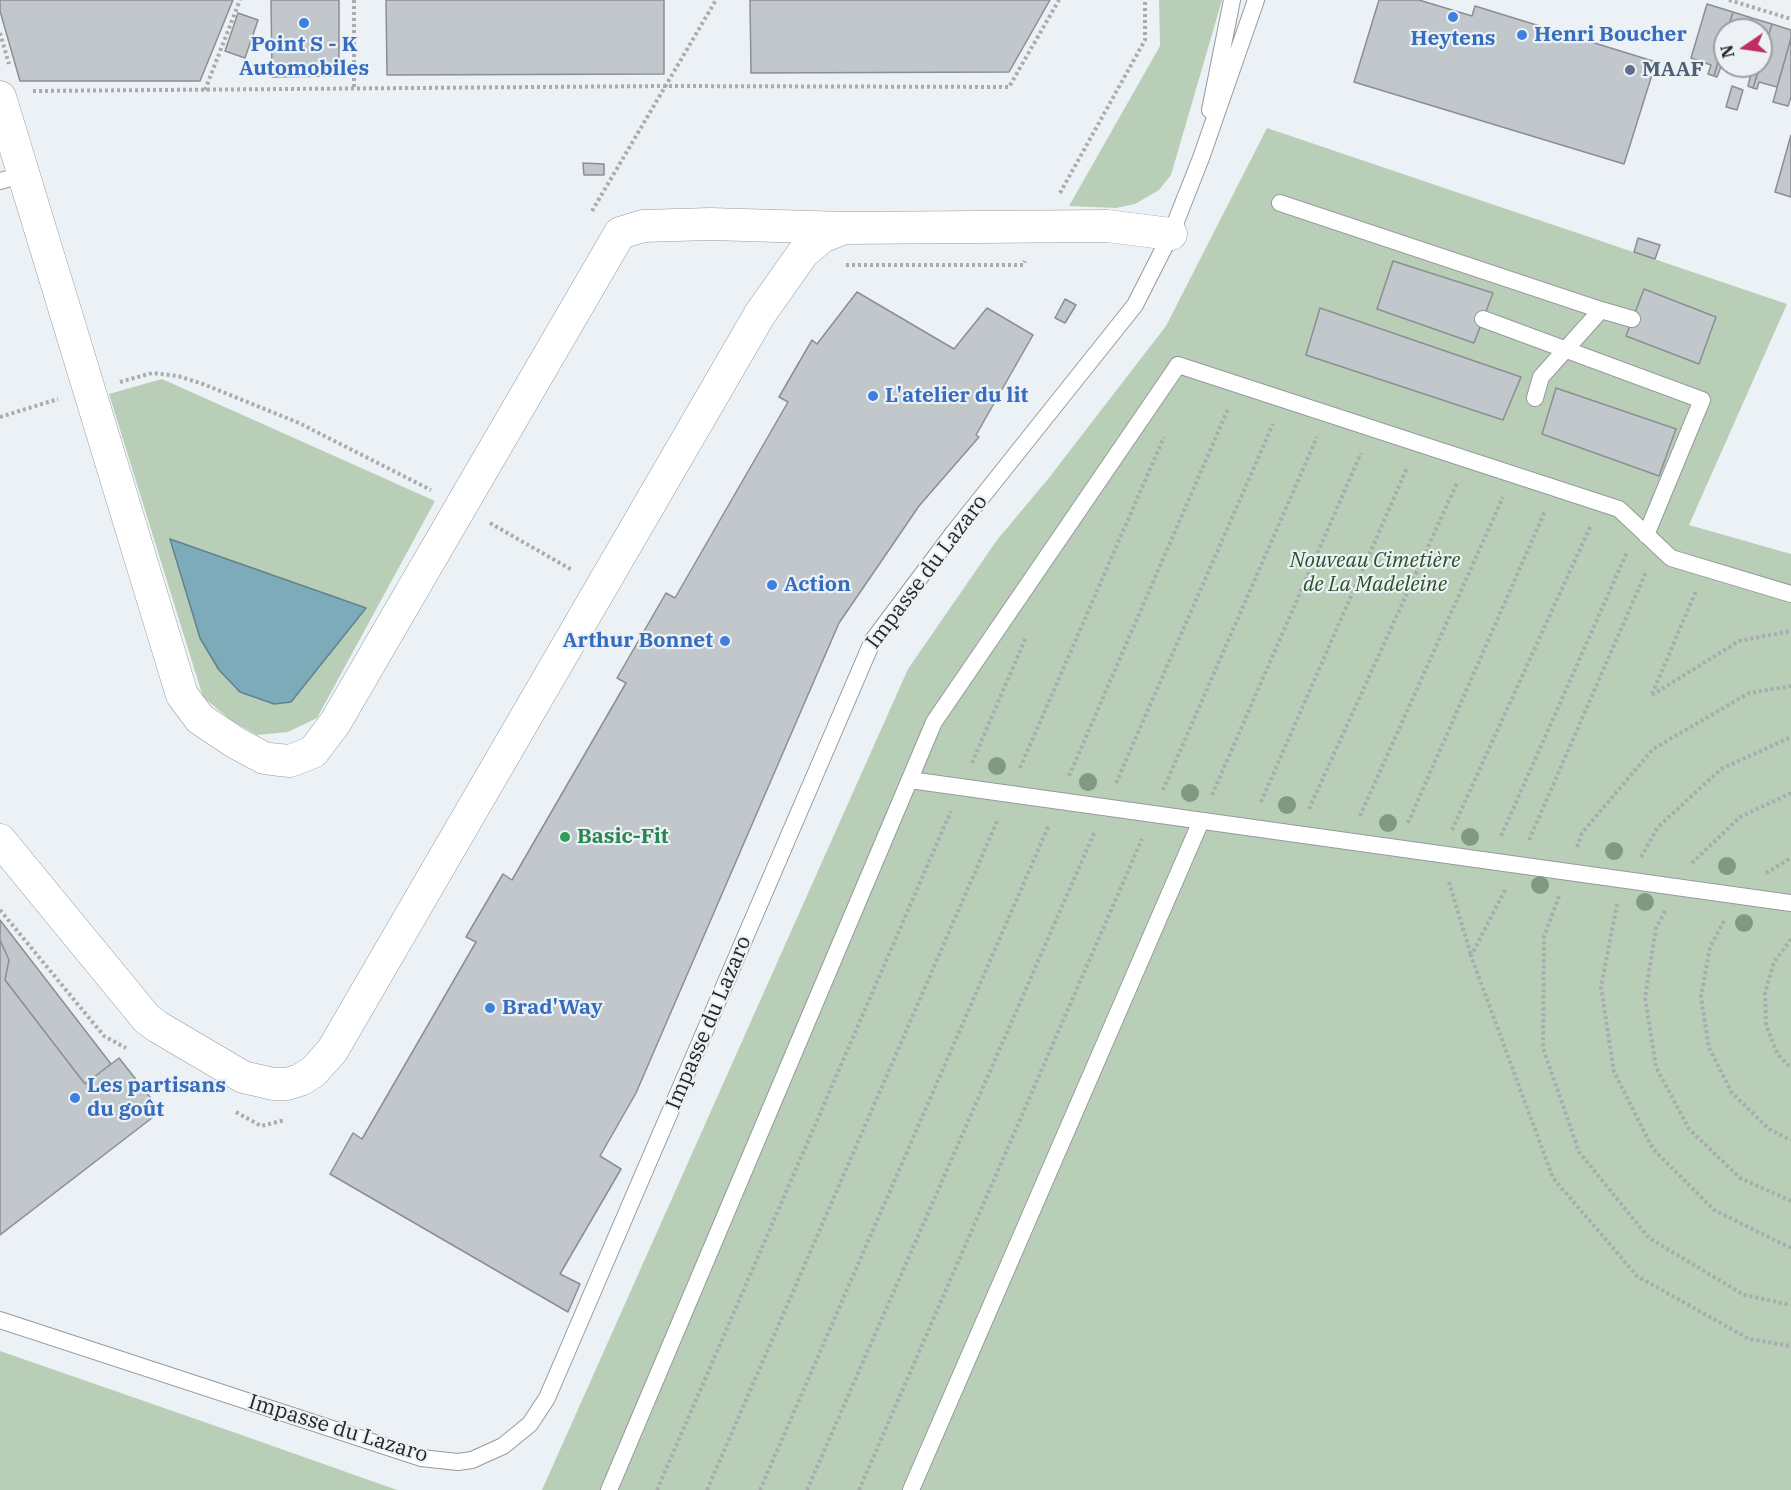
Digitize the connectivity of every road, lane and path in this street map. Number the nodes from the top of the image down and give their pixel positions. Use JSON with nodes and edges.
{"nodes":[{"id":1,"x":240,"y":0,"type":"edge"},
{"id":2,"x":354,"y":0,"type":"edge"},
{"id":3,"x":1059,"y":0,"type":"edge"},
{"id":4,"x":1232,"y":0,"type":"edge"},
{"id":5,"x":1256,"y":0,"type":"edge"},
{"id":6,"x":1729,"y":0,"type":"edge"},
{"id":7,"x":1791,"y":19,"type":"edge"},
{"id":8,"x":0,"y":33,"type":"edge"},
{"id":9,"x":14,"y":87,"type":"edge"},
{"id":10,"x":354,"y":88,"type":"junction"},
{"id":11,"x":205,"y":90,"type":"junction"},
{"id":12,"x":1201,"y":158,"type":"junction"},
{"id":13,"x":12,"y":177,"type":"edge"},
{"id":14,"x":1280,"y":203,"type":"dead end"},
{"id":15,"x":845,"y":228,"type":"junction"},
{"id":16,"x":1171,"y":234,"type":"junction"},
{"id":17,"x":1601,"y":310,"type":"junction"},
{"id":18,"x":1483,"y":319,"type":"dead end"},
{"id":19,"x":1632,"y":319,"type":"dead end"},
{"id":20,"x":1566,"y":350,"type":"junction"},
{"id":21,"x":152,"y":373,"type":"dead end"},
{"id":22,"x":1239,"y":384,"type":"junction"},
{"id":23,"x":1535,"y":398,"type":"dead end"},
{"id":24,"x":1284,"y":399,"type":"junction"},
{"id":25,"x":1327,"y":413,"type":"junction"},
{"id":26,"x":1372,"y":428,"type":"junction"},
{"id":27,"x":1165,"y":435,"type":"dead end"},
{"id":28,"x":1418,"y":443,"type":"junction"},
{"id":29,"x":1468,"y":459,"type":"junction"},
{"id":30,"x":1513,"y":474,"type":"junction"},
{"id":31,"x":1555,"y":488,"type":"junction"},
{"id":32,"x":1602,"y":503,"type":"junction"},
{"id":33,"x":461,"y":506,"type":"junction"},
{"id":34,"x":1648,"y":536,"type":"junction"},
{"id":35,"x":1705,"y":568,"type":"junction"},
{"id":36,"x":602,"y":587,"type":"junction"},
{"id":37,"x":1791,"y":594,"type":"edge"},
{"id":38,"x":1031,"y":627,"type":"dead end"},
{"id":39,"x":1791,"y":631,"type":"edge"},
{"id":40,"x":1791,"y":686,"type":"edge"},
{"id":41,"x":1791,"y":737,"type":"edge"},
{"id":42,"x":910,"y":780,"type":"junction"},
{"id":43,"x":961,"y":787,"type":"junction"},
{"id":44,"x":1791,"y":793,"type":"edge"},
{"id":45,"x":1009,"y":794,"type":"junction"},
{"id":46,"x":1059,"y":801,"type":"junction"},
{"id":47,"x":1106,"y":807,"type":"junction"},
{"id":48,"x":1153,"y":814,"type":"junction"},
{"id":49,"x":1202,"y":821,"type":"junction"},
{"id":50,"x":1250,"y":828,"type":"junction"},
{"id":51,"x":1297,"y":834,"type":"junction"},
{"id":52,"x":0,"y":840,"type":"edge"},
{"id":53,"x":1349,"y":841,"type":"junction"},
{"id":54,"x":1397,"y":848,"type":"junction"},
{"id":55,"x":1441,"y":854,"type":"junction"},
{"id":56,"x":1791,"y":858,"type":"edge"},
{"id":57,"x":1489,"y":861,"type":"junction"},
{"id":58,"x":1518,"y":865,"type":"junction"},
{"id":59,"x":1568,"y":872,"type":"junction"},
{"id":60,"x":1629,"y":880,"type":"junction"},
{"id":61,"x":1677,"y":887,"type":"junction"},
{"id":62,"x":1741,"y":896,"type":"junction"},
{"id":63,"x":1791,"y":903,"type":"edge"},
{"id":64,"x":1791,"y":939,"type":"edge"},
{"id":65,"x":1471,"y":956,"type":"junction"},
{"id":66,"x":1791,"y":1068,"type":"edge"},
{"id":67,"x":1791,"y":1140,"type":"edge"},
{"id":68,"x":1791,"y":1202,"type":"edge"},
{"id":69,"x":1791,"y":1248,"type":"edge"},
{"id":70,"x":1791,"y":1305,"type":"edge"},
{"id":71,"x":0,"y":1320,"type":"edge"},
{"id":72,"x":1791,"y":1346,"type":"edge"},
{"id":73,"x":609,"y":1490,"type":"edge"},
{"id":74,"x":657,"y":1490,"type":"edge"},
{"id":75,"x":707,"y":1490,"type":"edge"},
{"id":76,"x":760,"y":1490,"type":"edge"},
{"id":77,"x":807,"y":1490,"type":"edge"},
{"id":78,"x":859,"y":1490,"type":"edge"},
{"id":79,"x":911,"y":1490,"type":"edge"}],
"edges":[{"from":1,"to":11,"type":"path"},
{"from":2,"to":10,"type":"path"},
{"from":3,"to":10,"type":"path"},
{"from":4,"to":12,"type":"lane"},
{"from":5,"to":12,"type":"lane"},
{"from":6,"to":7,"type":"path"},
{"from":8,"to":9,"type":"path"},
{"from":9,"to":11,"type":"path"},
{"from":9,"to":13,"type":"street"},
{"from":10,"to":11,"type":"path"},
{"from":12,"to":16,"type":"lane","name":"Impasse du Lazaro"},
{"from":13,"to":33,"type":"street"},
{"from":14,"to":17,"type":"lane"},
{"from":15,"to":16,"type":"street"},
{"from":15,"to":33,"type":"street"},
{"from":15,"to":36,"type":"street"},
{"from":16,"to":71,"type":"lane","name":"Impasse du Lazaro"},
{"from":17,"to":19,"type":"lane"},
{"from":17,"to":20,"type":"lane"},
{"from":18,"to":20,"type":"lane"},
{"from":20,"to":23,"type":"lane"},
{"from":20,"to":34,"type":"lane"},
{"from":21,"to":33,"type":"path"},
{"from":22,"to":24,"type":"lane"},
{"from":22,"to":42,"type":"lane"},
{"from":22,"to":46,"type":"path"},
{"from":24,"to":25,"type":"lane"},
{"from":24,"to":47,"type":"path"},
{"from":25,"to":26,"type":"lane"},
{"from":25,"to":48,"type":"path"},
{"from":26,"to":28,"type":"lane"},
{"from":26,"to":49,"type":"path"},
{"from":27,"to":45,"type":"path"},
{"from":28,"to":29,"type":"lane"},
{"from":28,"to":50,"type":"path"},
{"from":29,"to":30,"type":"lane"},
{"from":29,"to":51,"type":"path"},
{"from":30,"to":31,"type":"lane"},
{"from":30,"to":53,"type":"path"},
{"from":31,"to":32,"type":"lane"},
{"from":31,"to":54,"type":"path"},
{"from":32,"to":34,"type":"lane"},
{"from":32,"to":55,"type":"path"},
{"from":33,"to":36,"type":"path"},
{"from":34,"to":35,"type":"lane"},
{"from":34,"to":57,"type":"path"},
{"from":34,"to":58,"type":"path"},
{"from":35,"to":37,"type":"lane"},
{"from":35,"to":39,"type":"path"},
{"from":36,"to":52,"type":"street"},
{"from":38,"to":43,"type":"path"},
{"from":40,"to":59,"type":"path"},
{"from":41,"to":60,"type":"path"},
{"from":42,"to":43,"type":"lane"},
{"from":42,"to":73,"type":"lane"},
{"from":43,"to":45,"type":"lane"},
{"from":43,"to":74,"type":"path"},
{"from":44,"to":61,"type":"path"},
{"from":45,"to":46,"type":"lane"},
{"from":45,"to":75,"type":"path"},
{"from":46,"to":47,"type":"lane"},
{"from":46,"to":76,"type":"path"},
{"from":47,"to":48,"type":"lane"},
{"from":47,"to":77,"type":"path"},
{"from":48,"to":49,"type":"lane"},
{"from":48,"to":78,"type":"path"},
{"from":49,"to":50,"type":"lane"},
{"from":49,"to":79,"type":"lane"},
{"from":50,"to":51,"type":"lane"},
{"from":51,"to":53,"type":"lane"},
{"from":53,"to":54,"type":"lane"},
{"from":54,"to":55,"type":"lane"},
{"from":55,"to":57,"type":"lane"},
{"from":55,"to":65,"type":"path"},
{"from":56,"to":62,"type":"path"},
{"from":57,"to":58,"type":"lane"},
{"from":58,"to":59,"type":"lane"},
{"from":58,"to":65,"type":"path"},
{"from":59,"to":60,"type":"lane"},
{"from":59,"to":70,"type":"path"},
{"from":60,"to":61,"type":"lane"},
{"from":60,"to":69,"type":"path"},
{"from":61,"to":62,"type":"lane"},
{"from":61,"to":68,"type":"path"},
{"from":62,"to":63,"type":"lane"},
{"from":62,"to":67,"type":"path"},
{"from":64,"to":66,"type":"path"},
{"from":65,"to":72,"type":"path"}]}
